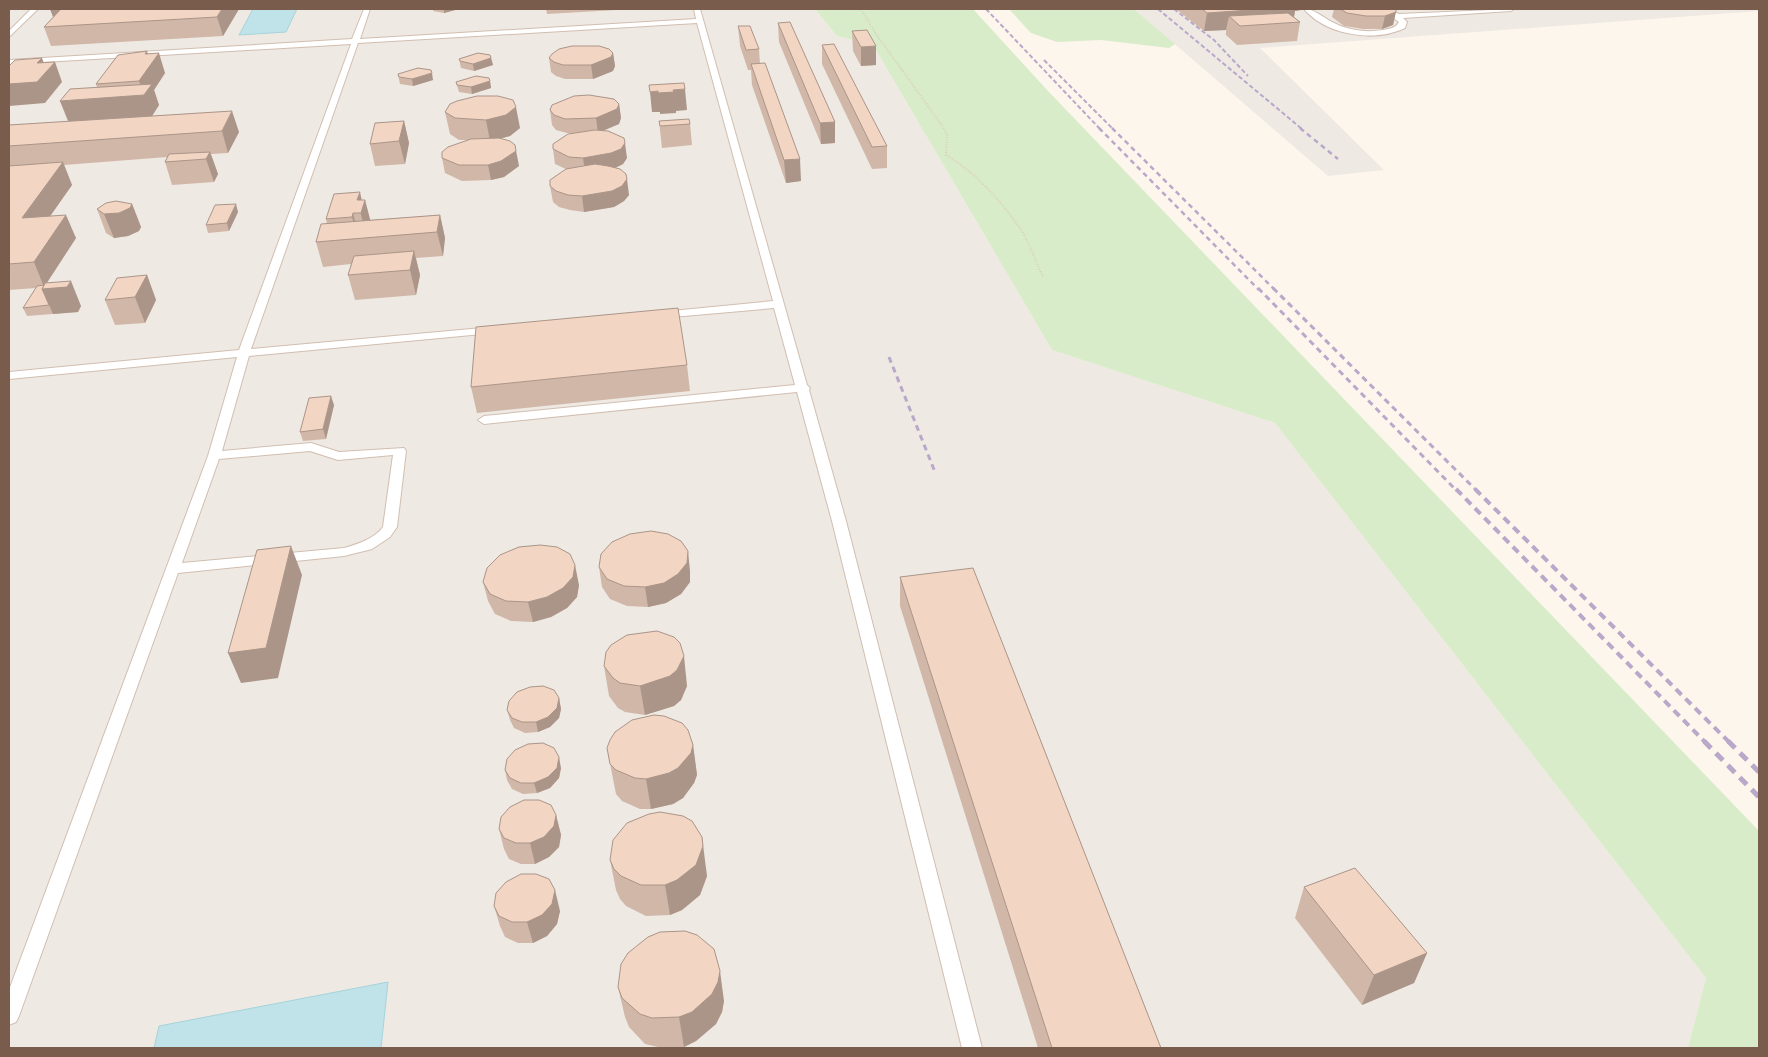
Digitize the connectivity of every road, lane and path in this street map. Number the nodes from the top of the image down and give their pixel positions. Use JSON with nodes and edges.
{"nodes":[{"id":1,"x":35,"y":9,"type":"edge"},
{"id":2,"x":367,"y":9,"type":"edge"},
{"id":3,"x":861,"y":9,"type":"edge"},
{"id":4,"x":1307,"y":9,"type":"edge"},
{"id":5,"x":1315,"y":9,"type":"edge"},
{"id":6,"x":1384,"y":9,"type":"edge"},
{"id":7,"x":1511,"y":9,"type":"edge"},
{"id":8,"x":699,"y":15,"type":"edge"},
{"id":9,"x":1398,"y":16,"type":"junction"},
{"id":10,"x":9,"y":35,"type":"edge"},
{"id":11,"x":355,"y":41,"type":"junction"},
{"id":12,"x":9,"y":62,"type":"edge"},
{"id":13,"x":1043,"y":277,"type":"dead end"},
{"id":14,"x":780,"y":304,"type":"junction"},
{"id":15,"x":651,"y":316,"type":"edge"},
{"id":16,"x":502,"y":329,"type":"edge"},
{"id":17,"x":244,"y":353,"type":"junction"},
{"id":18,"x":9,"y":375,"type":"edge"},
{"id":19,"x":804,"y":388,"type":"junction"},
{"id":20,"x":484,"y":420,"type":"dead end"},
{"id":21,"x":214,"y":456,"type":"junction"},
{"id":22,"x":171,"y":569,"type":"junction"},
{"id":23,"x":9,"y":1016,"type":"edge"},
{"id":24,"x":972,"y":1048,"type":"edge"}],
"edges":[{"from":1,"to":10,"type":"lane"},
{"from":2,"to":11,"type":"lane"},
{"from":3,"to":13,"type":"path"},
{"from":4,"to":5,"type":"lane"},
{"from":4,"to":9,"type":"lane"},
{"from":6,"to":9,"type":"lane"},
{"from":7,"to":9,"type":"lane"},
{"from":8,"to":11,"type":"lane"},
{"from":8,"to":14,"type":"lane"},
{"from":11,"to":12,"type":"lane"},
{"from":11,"to":17,"type":"lane"},
{"from":14,"to":15,"type":"lane"},
{"from":14,"to":19,"type":"lane"},
{"from":16,"to":17,"type":"lane"},
{"from":17,"to":18,"type":"lane"},
{"from":17,"to":21,"type":"lane"},
{"from":19,"to":20,"type":"lane"},
{"from":19,"to":24,"type":"lane"},
{"from":21,"to":22,"type":"lane"},
{"from":21,"to":22,"type":"lane"},
{"from":22,"to":23,"type":"lane"}]}
